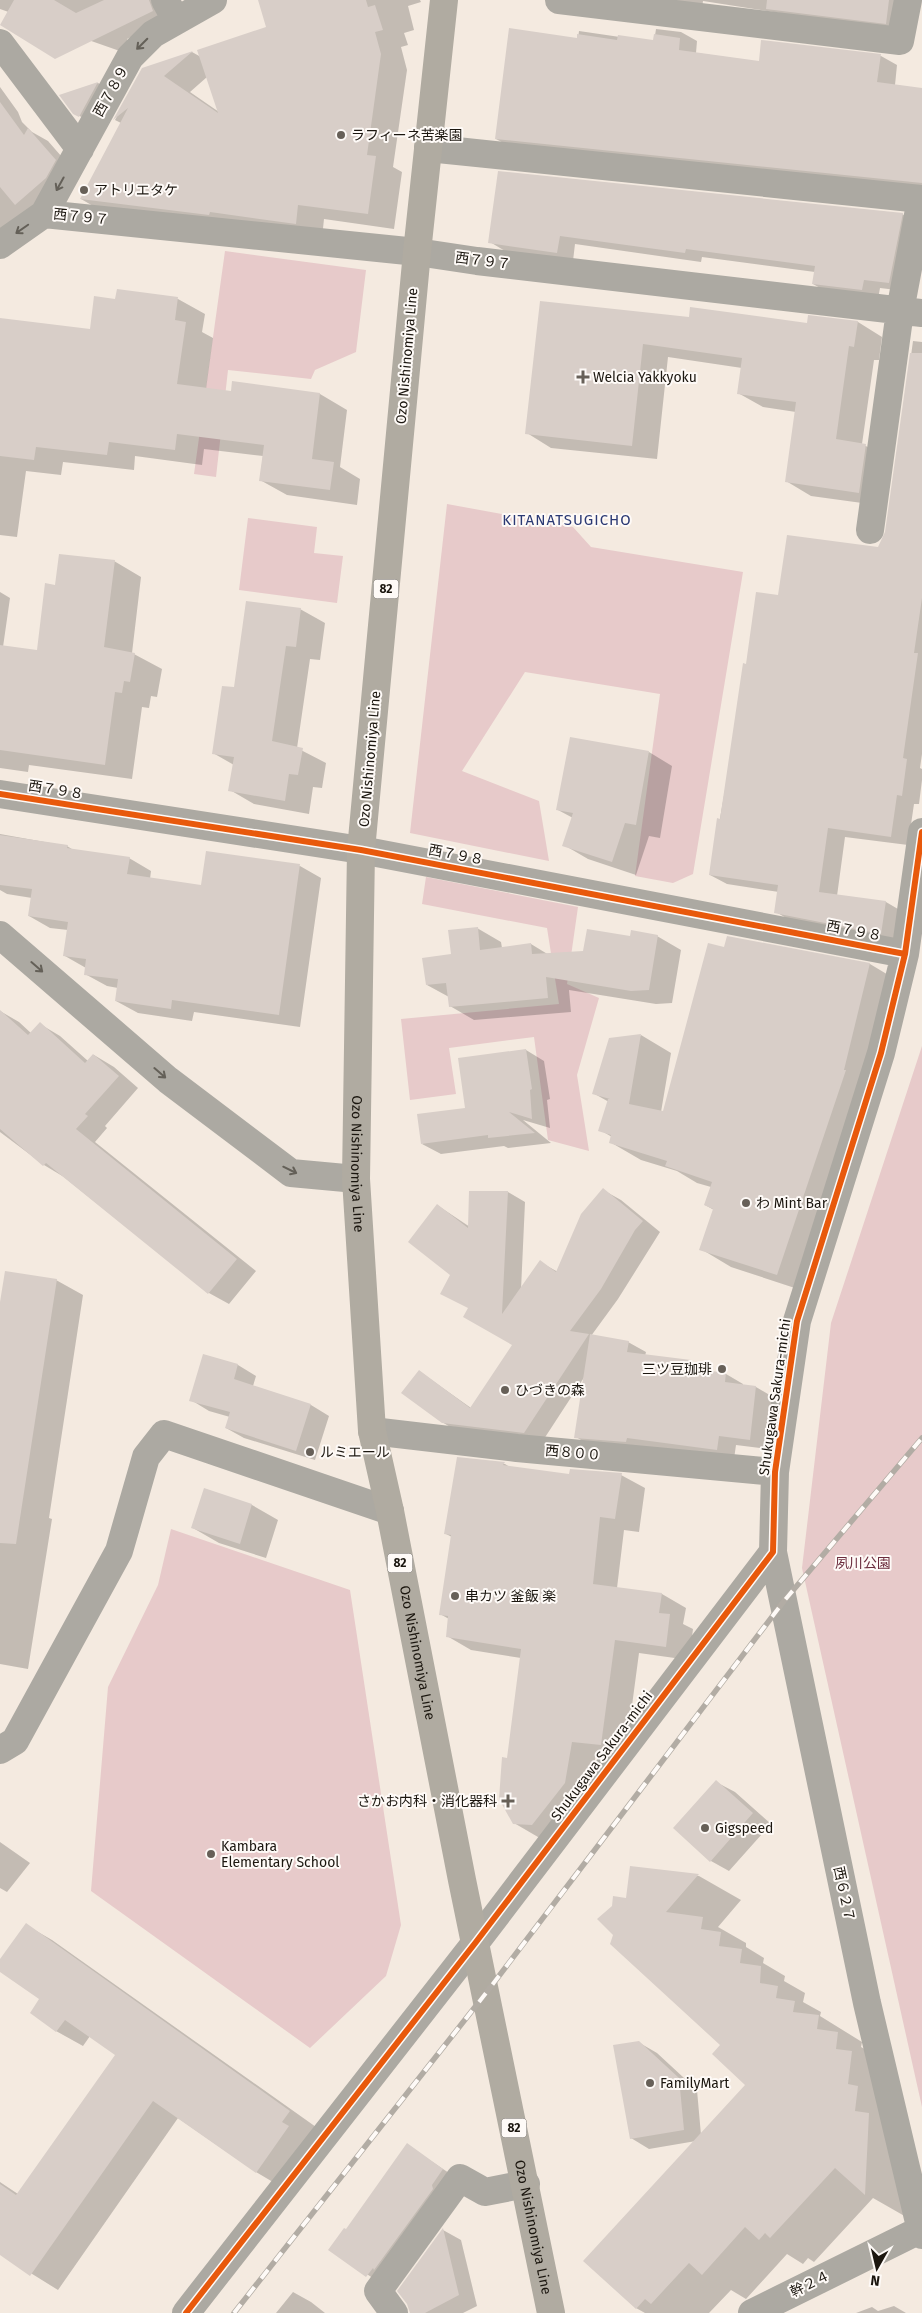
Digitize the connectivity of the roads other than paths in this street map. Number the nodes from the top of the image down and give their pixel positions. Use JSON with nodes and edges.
{"nodes":[{"id":1,"x":213,"y":0,"type":"edge"},
{"id":2,"x":444,"y":0,"type":"edge"},
{"id":3,"x":559,"y":0,"type":"edge"},
{"id":4,"x":908,"y":0,"type":"edge"},
{"id":5,"x":171,"y":10,"type":"edge"},
{"id":6,"x":0,"y":44,"type":"edge"},
{"id":7,"x":428,"y":148,"type":"junction"},
{"id":8,"x":80,"y":149,"type":"junction"},
{"id":9,"x":44,"y":214,"type":"junction"},
{"id":10,"x":0,"y":245,"type":"edge"},
{"id":11,"x":417,"y":252,"type":"junction"},
{"id":12,"x":911,"y":312,"type":"edge"},
{"id":13,"x":870,"y":530,"type":"dead end"},
{"id":14,"x":0,"y":794,"type":"edge"},
{"id":15,"x":922,"y":832,"type":"edge"},
{"id":16,"x":361,"y":850,"type":"junction"},
{"id":17,"x":0,"y":935,"type":"edge"},
{"id":18,"x":905,"y":954,"type":"junction"},
{"id":19,"x":356,"y":1180,"type":"junction"},
{"id":20,"x":372,"y":1431,"type":"junction"},
{"id":21,"x":775,"y":1472,"type":"junction"},
{"id":22,"x":390,"y":1511,"type":"junction"},
{"id":23,"x":773,"y":1552,"type":"junction"},
{"id":24,"x":0,"y":1750,"type":"edge"},
{"id":25,"x":476,"y":1942,"type":"junction"},
{"id":26,"x":526,"y":2184,"type":"junction"},
{"id":27,"x":922,"y":2231,"type":"edge"},
{"id":28,"x":186,"y":2313,"type":"edge"},
{"id":29,"x":394,"y":2313,"type":"edge"},
{"id":30,"x":551,"y":2313,"type":"edge"},
{"id":31,"x":752,"y":2313,"type":"edge"}],
"edges":[{"from":1,"to":5,"type":"street","name":"西７８９"},
{"from":2,"to":7,"type":"main road","name":"Ozo Nishinomiya Line","number":"82"},
{"from":3,"to":4,"type":"street"},
{"from":5,"to":8,"type":"street","name":"西７８９","one_way":true},
{"from":6,"to":8,"type":"street"},
{"from":7,"to":11,"type":"main road","name":"Ozo Nishinomiya Line","number":"82"},
{"from":7,"to":12,"type":"street"},
{"from":8,"to":9,"type":"street","name":"西７８９","one_way":true},
{"from":9,"to":10,"type":"street","one_way":true},
{"from":9,"to":11,"type":"street","name":"西７９７"},
{"from":11,"to":12,"type":"street","name":"西７９７"},
{"from":11,"to":16,"type":"main road","name":"Ozo Nishinomiya Line","number":"82"},
{"from":12,"to":13,"type":"street"},
{"from":14,"to":16,"type":"street","name":"西７９８"},
{"from":15,"to":18,"type":"street","name":"Shukugawa Sakura-michi"},
{"from":16,"to":18,"type":"street","name":"西７９８"},
{"from":16,"to":19,"type":"main road","name":"Ozo Nishinomiya Line","number":"82"},
{"from":17,"to":19,"type":"street","one_way":true},
{"from":18,"to":21,"type":"street","name":"Shukugawa Sakura-michi"},
{"from":19,"to":20,"type":"main road","name":"Ozo Nishinomiya Line","number":"82"},
{"from":20,"to":21,"type":"street","name":"西８００"},
{"from":20,"to":22,"type":"main road","name":"Ozo Nishinomiya Line","number":"82"},
{"from":21,"to":23,"type":"street","name":"Shukugawa Sakura-michi"},
{"from":22,"to":24,"type":"street"},
{"from":22,"to":25,"type":"main road","name":"Ozo Nishinomiya Line","number":"82"},
{"from":23,"to":25,"type":"street","name":"Shukugawa Sakura-michi"},
{"from":23,"to":27,"type":"street","name":"西６２７"},
{"from":25,"to":26,"type":"main road","name":"Ozo Nishinomiya Line","number":"82"},
{"from":25,"to":28,"type":"street","name":"Shukugawa Sakura-michi"},
{"from":26,"to":29,"type":"street"},
{"from":26,"to":30,"type":"main road","name":"Ozo Nishinomiya Line","number":"82"},
{"from":27,"to":31,"type":"street","name":"幹２４"}]}
